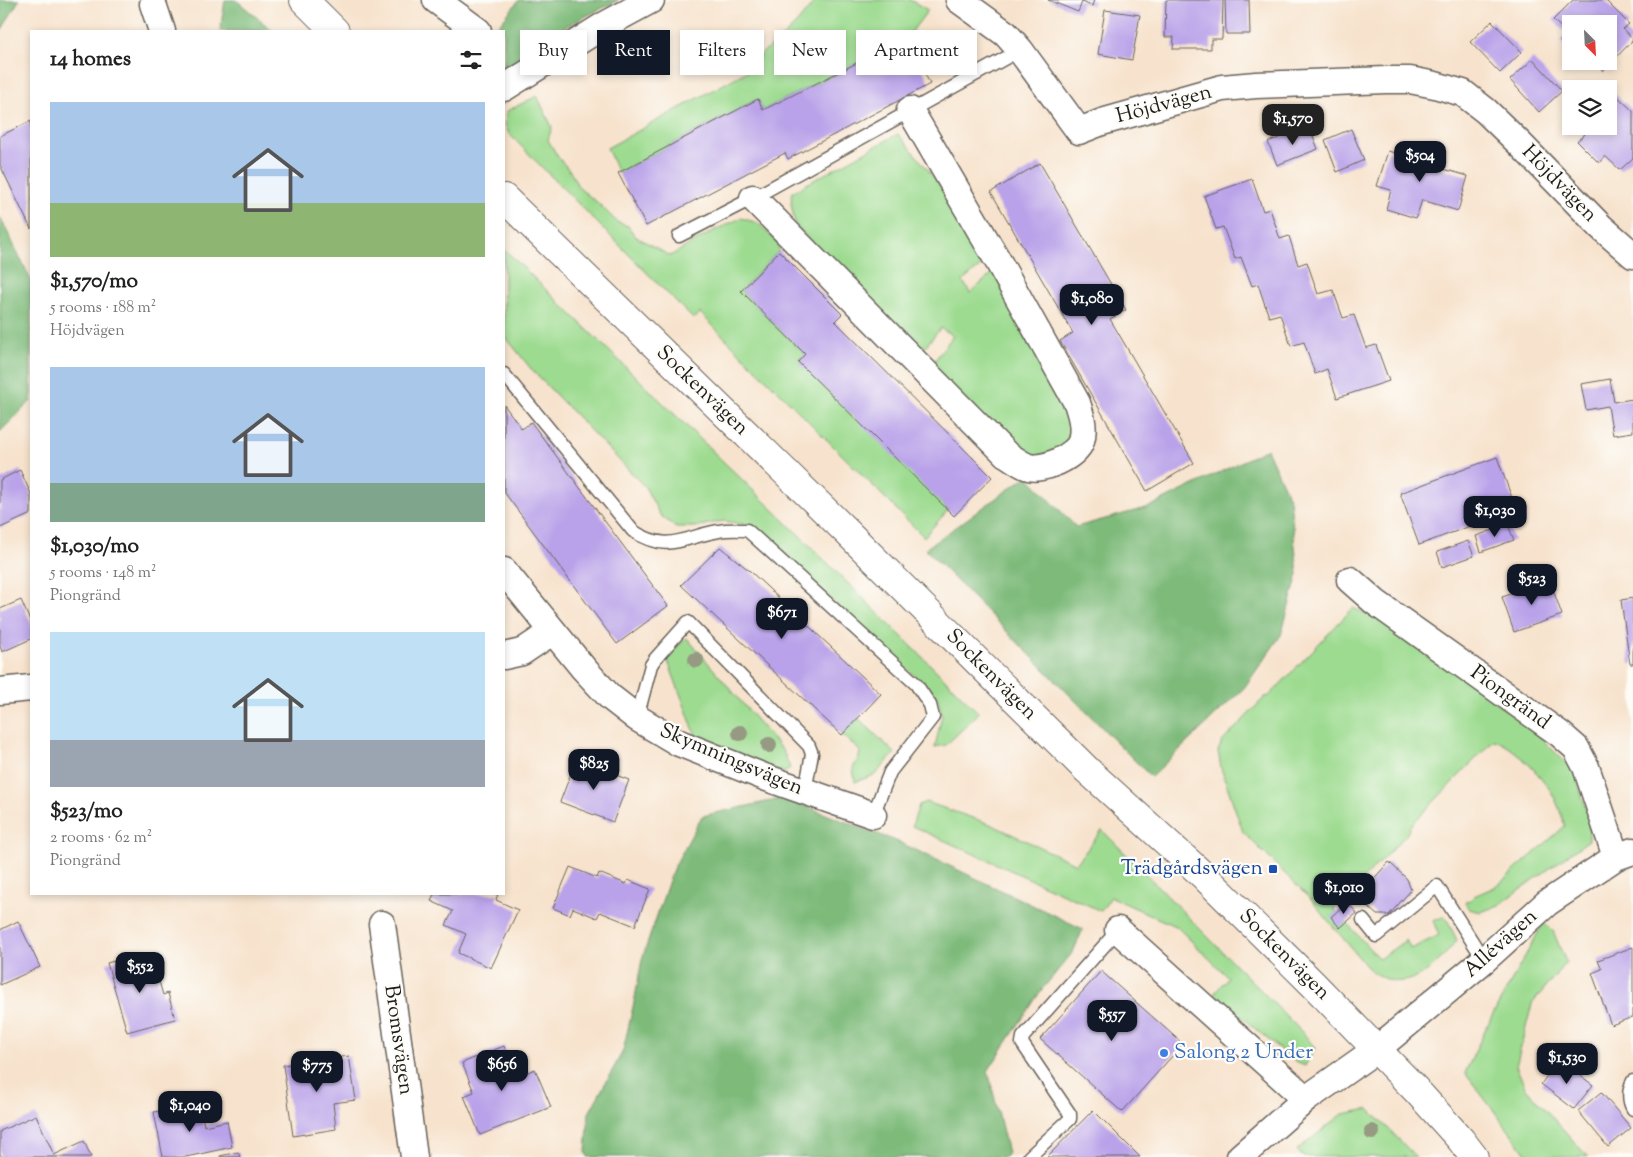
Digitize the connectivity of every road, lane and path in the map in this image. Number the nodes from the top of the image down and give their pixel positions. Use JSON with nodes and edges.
{"nodes":[{"id":1,"x":304,"y":0,"type":"edge"},
{"id":2,"x":436,"y":0,"type":"edge"},
{"id":3,"x":651,"y":0,"type":"edge"},
{"id":4,"x":959,"y":0,"type":"edge"},
{"id":5,"x":153,"y":4,"type":"dead end"},
{"id":6,"x":162,"y":30,"type":"edge"},
{"id":7,"x":334,"y":30,"type":"edge"},
{"id":8,"x":477,"y":30,"type":"edge"},
{"id":9,"x":1020,"y":50,"type":"junction"},
{"id":10,"x":505,"y":87,"type":"edge"},
{"id":11,"x":910,"y":110,"type":"junction"},
{"id":12,"x":753,"y":198,"type":"junction"},
{"id":13,"x":505,"y":199,"type":"edge"},
{"id":14,"x":679,"y":236,"type":"dead end"},
{"id":15,"x":1633,"y":255,"type":"edge"},
{"id":16,"x":505,"y":375,"type":"edge"},
{"id":17,"x":505,"y":573,"type":"edge"},
{"id":18,"x":1350,"y":580,"type":"dead end"},
{"id":19,"x":552,"y":632,"type":"junction"},
{"id":20,"x":505,"y":656,"type":"edge"},
{"id":21,"x":30,"y":688,"type":"edge"},
{"id":22,"x":0,"y":691,"type":"edge"},
{"id":23,"x":637,"y":718,"type":"junction"},
{"id":24,"x":805,"y":791,"type":"junction"},
{"id":25,"x":873,"y":815,"type":"joint"},
{"id":26,"x":1625,"y":854,"type":"edge"},
{"id":27,"x":1363,"y":920,"type":"dead end"},
{"id":28,"x":382,"y":924,"type":"dead end"},
{"id":29,"x":1118,"y":930,"type":"joint"},
{"id":30,"x":1484,"y":960,"type":"junction"},
{"id":31,"x":1376,"y":1049,"type":"junction"},
{"id":32,"x":1633,"y":1081,"type":"edge"},
{"id":33,"x":1306,"y":1099,"type":"junction"},
{"id":34,"x":1633,"y":1109,"type":"edge"},
{"id":35,"x":414,"y":1157,"type":"edge"},
{"id":36,"x":1028,"y":1157,"type":"edge"},
{"id":37,"x":1240,"y":1157,"type":"edge"},
{"id":38,"x":1474,"y":1157,"type":"edge"}],
"edges":[{"from":1,"to":7,"type":"street"},
{"from":2,"to":8,"type":"street"},
{"from":3,"to":10,"type":"street"},
{"from":4,"to":9,"type":"street","name":"Höjdvägen"},
{"from":5,"to":6,"type":"street"},
{"from":9,"to":11,"type":"lane"},
{"from":9,"to":15,"type":"street","name":"Höjdvägen"},
{"from":11,"to":12,"type":"lane"},
{"from":11,"to":12,"type":"street"},
{"from":12,"to":14,"type":"lane"},
{"from":13,"to":31,"type":"street","name":"Sockenvägen"},
{"from":16,"to":25,"type":"lane"},
{"from":17,"to":19,"type":"street","name":"Skymningsvägen"},
{"from":18,"to":26,"type":"street","name":"Piongränd"},
{"from":19,"to":20,"type":"street"},
{"from":19,"to":23,"type":"street","name":"Skymningsvägen"},
{"from":21,"to":22,"type":"street"},
{"from":23,"to":24,"type":"street","name":"Skymningsvägen"},
{"from":23,"to":24,"type":"lane"},
{"from":24,"to":25,"type":"street","name":"Skymningsvägen"},
{"from":26,"to":30,"type":"street","name":"Allévägen"},
{"from":27,"to":30,"type":"lane"},
{"from":28,"to":35,"type":"street","name":"Bromsvägen"},
{"from":29,"to":33,"type":"street"},
{"from":29,"to":36,"type":"lane"},
{"from":30,"to":31,"type":"street","name":"Allévägen"},
{"from":31,"to":33,"type":"street"},
{"from":31,"to":38,"type":"street","name":"Sockenvägen"},
{"from":32,"to":34,"type":"lane"},
{"from":33,"to":37,"type":"street"}]}
